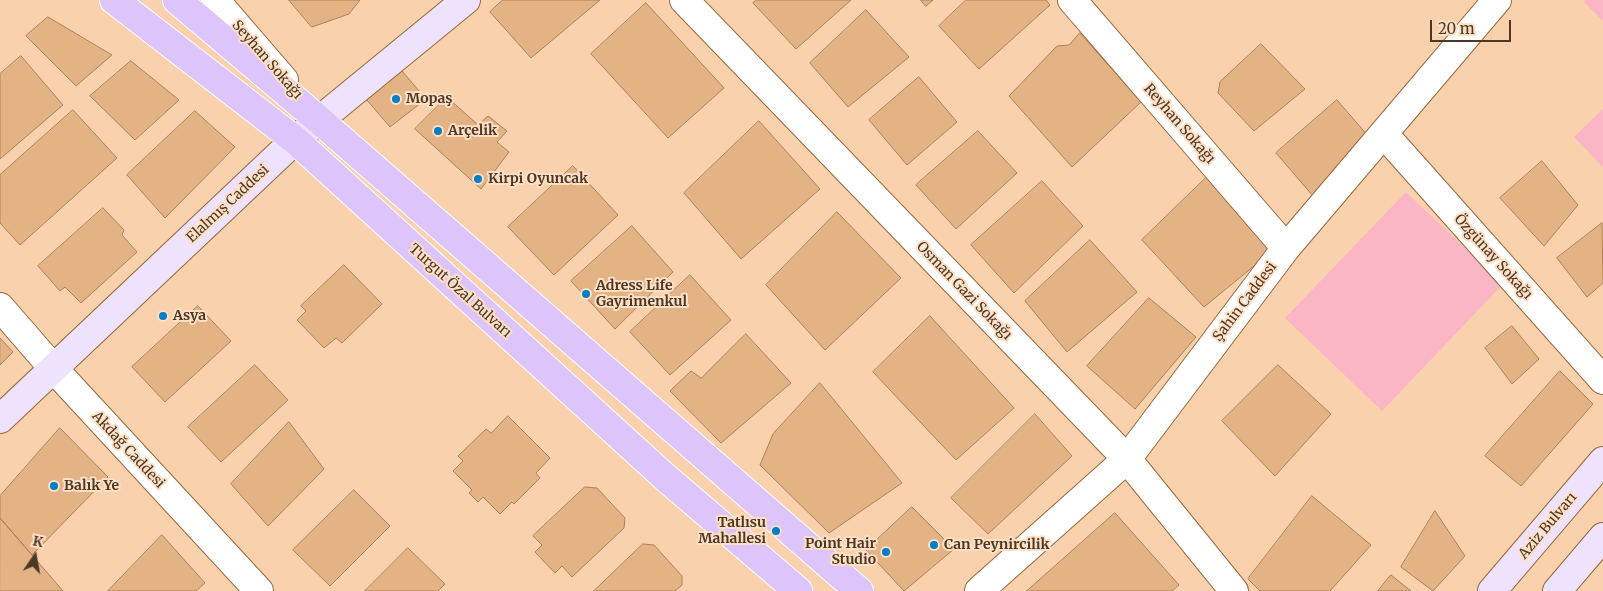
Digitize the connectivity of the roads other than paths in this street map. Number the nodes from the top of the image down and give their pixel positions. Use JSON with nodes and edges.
{"nodes":[{"id":1,"x":114,"y":0,"type":"edge"},
{"id":2,"x":177,"y":0,"type":"edge"},
{"id":3,"x":215,"y":0,"type":"edge"},
{"id":4,"x":466,"y":0,"type":"edge"},
{"id":5,"x":684,"y":0,"type":"edge"},
{"id":6,"x":1072,"y":0,"type":"edge"},
{"id":7,"x":1483,"y":5,"type":"edge"},
{"id":8,"x":319,"y":120,"type":"junction"},
{"id":9,"x":1384,"y":134,"type":"junction"},
{"id":10,"x":295,"y":140,"type":"junction"},
{"id":11,"x":1286,"y":248,"type":"junction"},
{"id":12,"x":0,"y":307,"type":"edge"},
{"id":13,"x":53,"y":368,"type":"junction"},
{"id":14,"x":1603,"y":380,"type":"edge"},
{"id":15,"x":0,"y":419,"type":"edge"},
{"id":16,"x":1127,"y":459,"type":"junction"},
{"id":17,"x":1603,"y":460,"type":"edge"},
{"id":18,"x":1603,"y":537,"type":"edge"},
{"id":19,"x":259,"y":591,"type":"edge"},
{"id":20,"x":798,"y":591,"type":"edge"},
{"id":21,"x":859,"y":591,"type":"edge"},
{"id":22,"x":979,"y":591,"type":"edge"},
{"id":23,"x":1234,"y":591,"type":"edge"},
{"id":24,"x":1492,"y":591,"type":"edge"},
{"id":25,"x":1557,"y":591,"type":"edge"}],
"edges":[{"from":1,"to":10,"type":"main road","name":"Turgut Özal Bulvarı"},
{"from":2,"to":8,"type":"main road"},
{"from":3,"to":8,"type":"street","name":"Seyhan Sokağı"},
{"from":4,"to":8,"type":"street","name":"Elalmış Caddesi"},
{"from":5,"to":16,"type":"street","name":"Osman Gazi Sokağı"},
{"from":6,"to":11,"type":"street","name":"Reyhan Sokağı"},
{"from":7,"to":9,"type":"street","name":"Şahin Caddesi"},
{"from":8,"to":10,"type":"street","name":"Elalmış Caddesi"},
{"from":8,"to":21,"type":"main road"},
{"from":9,"to":11,"type":"street","name":"Şahin Caddesi"},
{"from":9,"to":14,"type":"street","name":"Özgünay Sokağı"},
{"from":10,"to":13,"type":"street","name":"Elalmış Caddesi"},
{"from":10,"to":20,"type":"main road","name":"Turgut Özal Bulvarı"},
{"from":11,"to":16,"type":"street","name":"Şahin Caddesi"},
{"from":12,"to":13,"type":"street","name":"Akdağ Caddesi"},
{"from":13,"to":15,"type":"street","name":"Elalmış Caddesi"},
{"from":13,"to":19,"type":"street","name":"Akdağ Caddesi"},
{"from":16,"to":22,"type":"street","name":"Şahin Caddesi"},
{"from":16,"to":23,"type":"street","name":"Osman Gazi Sokağı"},
{"from":17,"to":24,"type":"street","name":"Aziz Bulvarı"},
{"from":18,"to":25,"type":"street"}]}
